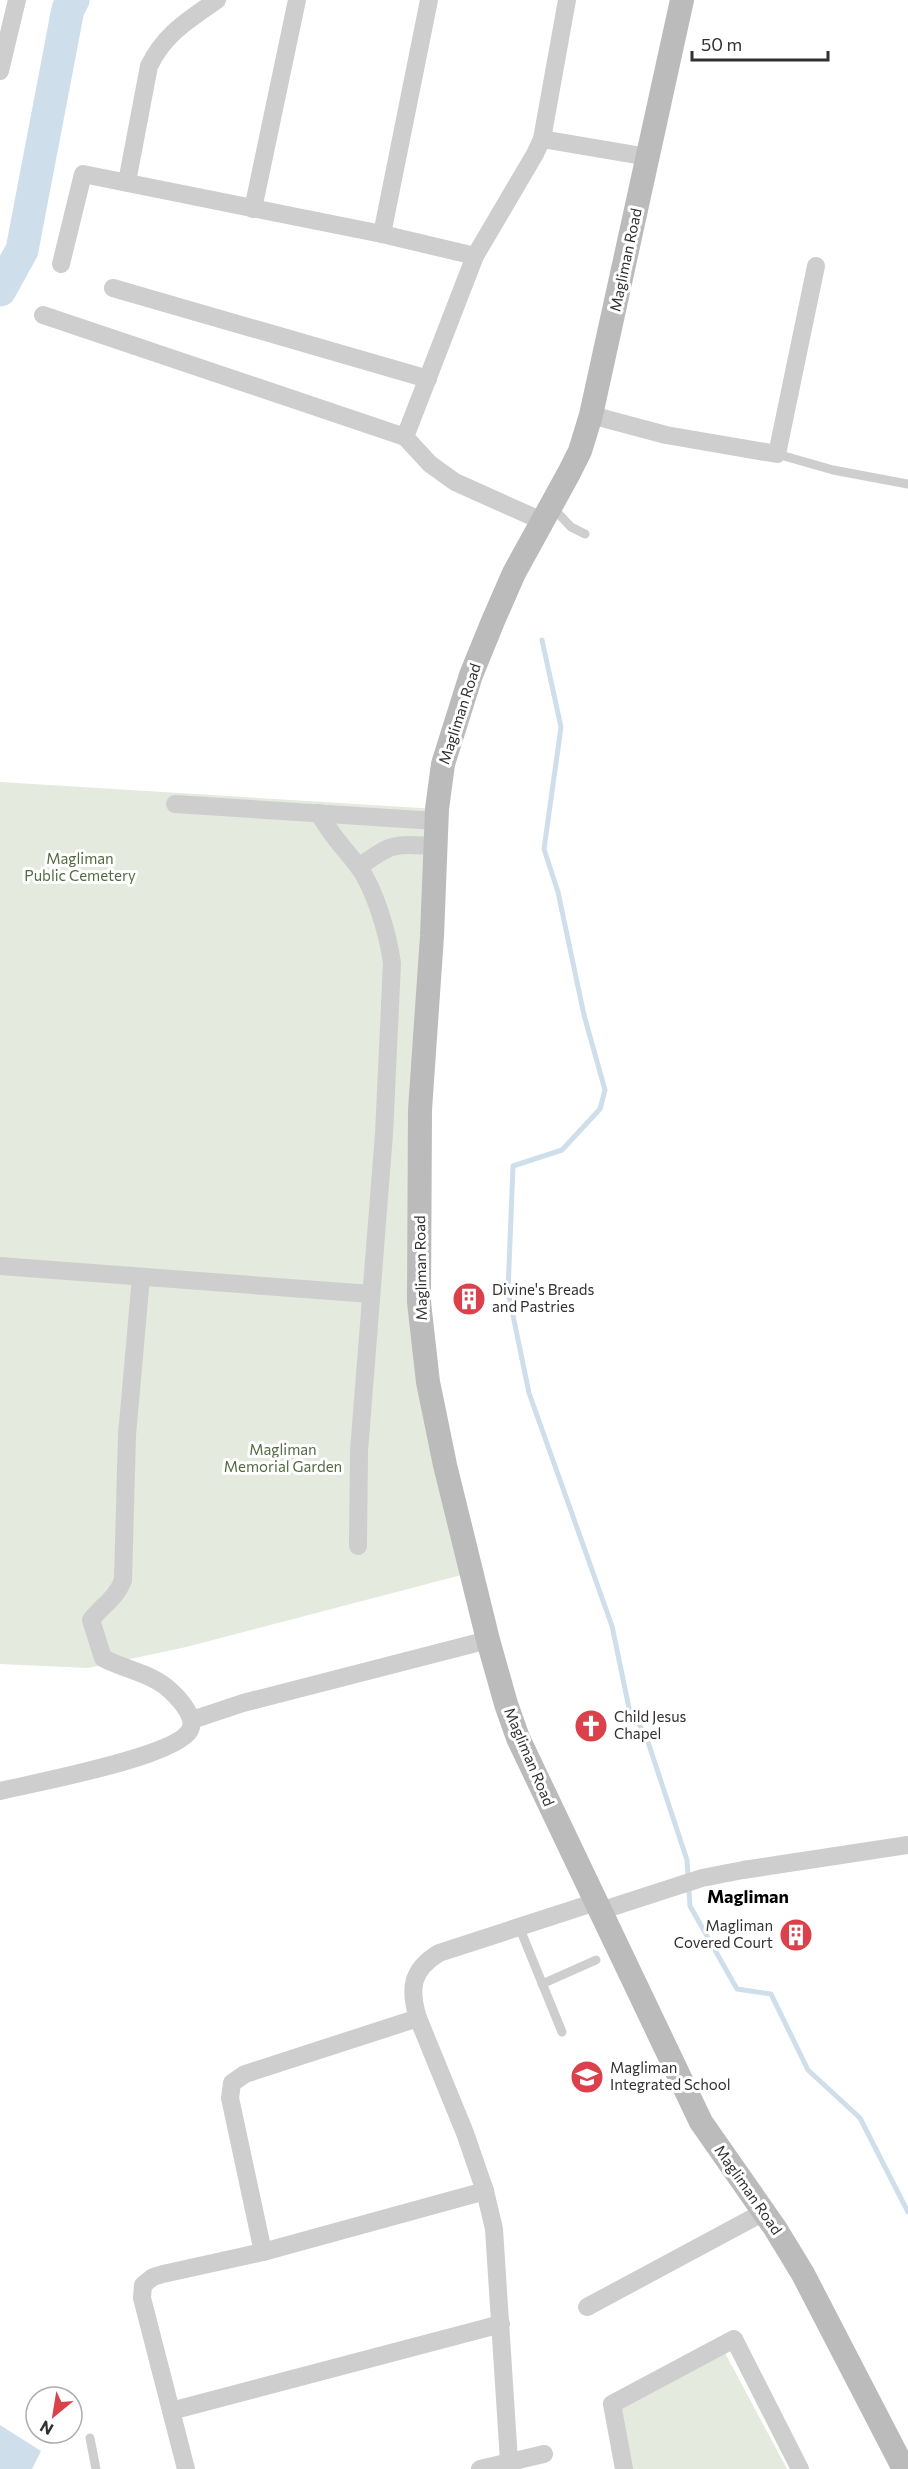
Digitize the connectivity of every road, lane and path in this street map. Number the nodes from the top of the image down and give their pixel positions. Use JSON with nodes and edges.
{"nodes":[{"id":1,"x":17,"y":0,"type":"edge"},
{"id":2,"x":217,"y":0,"type":"edge"},
{"id":3,"x":297,"y":0,"type":"edge"},
{"id":4,"x":429,"y":0,"type":"edge"},
{"id":5,"x":567,"y":0,"type":"edge"},
{"id":6,"x":682,"y":0,"type":"edge"},
{"id":7,"x":0,"y":71,"type":"edge"},
{"id":8,"x":542,"y":139,"type":"junction"},
{"id":9,"x":648,"y":157,"type":"junction"},
{"id":10,"x":127,"y":182,"type":"junction"},
{"id":11,"x":253,"y":209,"type":"junction"},
{"id":12,"x":382,"y":234,"type":"junction"},
{"id":13,"x":475,"y":256,"type":"junction"},
{"id":14,"x":61,"y":264,"type":"dead end"},
{"id":15,"x":816,"y":266,"type":"dead end"},
{"id":16,"x":113,"y":288,"type":"dead end"},
{"id":17,"x":43,"y":315,"type":"dead end"},
{"id":18,"x":428,"y":379,"type":"junction"},
{"id":19,"x":591,"y":415,"type":"junction"},
{"id":20,"x":405,"y":437,"type":"junction"},
{"id":21,"x":777,"y":454,"type":"junction"},
{"id":22,"x":908,"y":484,"type":"edge"},
{"id":23,"x":547,"y":513,"type":"junction"},
{"id":24,"x":585,"y":534,"type":"dead end"},
{"id":25,"x":175,"y":804,"type":"dead end"},
{"id":26,"x":319,"y":813,"type":"junction"},
{"id":27,"x":436,"y":821,"type":"junction"},
{"id":28,"x":435,"y":846,"type":"junction"},
{"id":29,"x":359,"y":867,"type":"junction"},
{"id":30,"x":0,"y":1266,"type":"edge"},
{"id":31,"x":141,"y":1277,"type":"junction"},
{"id":32,"x":371,"y":1294,"type":"junction"},
{"id":33,"x":358,"y":1546,"type":"dead end"},
{"id":34,"x":488,"y":1640,"type":"junction"},
{"id":35,"x":192,"y":1720,"type":"junction"},
{"id":36,"x":0,"y":1791,"type":"edge"},
{"id":37,"x":908,"y":1845,"type":"edge"},
{"id":38,"x":598,"y":1907,"type":"junction"},
{"id":39,"x":519,"y":1929,"type":"junction"},
{"id":40,"x":596,"y":1960,"type":"dead end"},
{"id":41,"x":542,"y":1984,"type":"junction"},
{"id":42,"x":418,"y":2018,"type":"junction"},
{"id":43,"x":561,"y":2032,"type":"dead end"},
{"id":44,"x":486,"y":2191,"type":"junction"},
{"id":45,"x":764,"y":2212,"type":"junction"},
{"id":46,"x":263,"y":2252,"type":"junction"},
{"id":47,"x":587,"y":2307,"type":"dead end"},
{"id":48,"x":501,"y":2324,"type":"junction"},
{"id":49,"x":171,"y":2411,"type":"junction"},
{"id":50,"x":90,"y":2438,"type":"dead end"},
{"id":51,"x":544,"y":2454,"type":"dead end"},
{"id":52,"x":509,"y":2461,"type":"junction"},
{"id":53,"x":96,"y":2469,"type":"edge"},
{"id":54,"x":186,"y":2469,"type":"edge"},
{"id":55,"x":480,"y":2469,"type":"edge"},
{"id":56,"x":624,"y":2469,"type":"edge"},
{"id":57,"x":800,"y":2469,"type":"edge"},
{"id":58,"x":904,"y":2469,"type":"edge"}],
"edges":[{"from":1,"to":7,"type":"street"},
{"from":2,"to":10,"type":"street"},
{"from":3,"to":11,"type":"street"},
{"from":4,"to":12,"type":"street"},
{"from":5,"to":8,"type":"street"},
{"from":6,"to":9,"type":"street","name":"Magliman Road"},
{"from":8,"to":9,"type":"street"},
{"from":8,"to":13,"type":"street"},
{"from":9,"to":19,"type":"street","name":"Magliman Road"},
{"from":10,"to":11,"type":"street"},
{"from":10,"to":14,"type":"street"},
{"from":11,"to":12,"type":"street"},
{"from":12,"to":13,"type":"street"},
{"from":13,"to":18,"type":"street"},
{"from":15,"to":21,"type":"street"},
{"from":16,"to":18,"type":"street"},
{"from":17,"to":20,"type":"street"},
{"from":18,"to":20,"type":"street"},
{"from":19,"to":21,"type":"street"},
{"from":19,"to":23,"type":"street","name":"Magliman Road"},
{"from":20,"to":23,"type":"street"},
{"from":21,"to":22,"type":"lane"},
{"from":23,"to":24,"type":"lane"},
{"from":23,"to":27,"type":"street","name":"Magliman Road"},
{"from":25,"to":26,"type":"street"},
{"from":26,"to":27,"type":"street"},
{"from":26,"to":29,"type":"street"},
{"from":27,"to":28,"type":"street","name":"Magliman Road"},
{"from":28,"to":29,"type":"street"},
{"from":28,"to":34,"type":"street","name":"Magliman Road"},
{"from":29,"to":32,"type":"street"},
{"from":30,"to":31,"type":"street"},
{"from":31,"to":32,"type":"street"},
{"from":31,"to":35,"type":"street"},
{"from":32,"to":33,"type":"street"},
{"from":34,"to":35,"type":"street"},
{"from":34,"to":38,"type":"street","name":"Magliman Road"},
{"from":35,"to":36,"type":"street"},
{"from":37,"to":38,"type":"street"},
{"from":38,"to":39,"type":"street"},
{"from":38,"to":45,"type":"street","name":"Magliman Road"},
{"from":39,"to":41,"type":"lane"},
{"from":39,"to":42,"type":"street"},
{"from":40,"to":41,"type":"lane"},
{"from":41,"to":43,"type":"lane"},
{"from":42,"to":44,"type":"street"},
{"from":42,"to":46,"type":"street"},
{"from":44,"to":46,"type":"street"},
{"from":44,"to":48,"type":"street"},
{"from":45,"to":47,"type":"street"},
{"from":45,"to":58,"type":"street","name":"Magliman Road"},
{"from":46,"to":49,"type":"street"},
{"from":48,"to":49,"type":"street"},
{"from":48,"to":52,"type":"street"},
{"from":49,"to":54,"type":"street"},
{"from":50,"to":53,"type":"lane"},
{"from":51,"to":52,"type":"street"},
{"from":52,"to":55,"type":"street"},
{"from":56,"to":57,"type":"street"}]}
